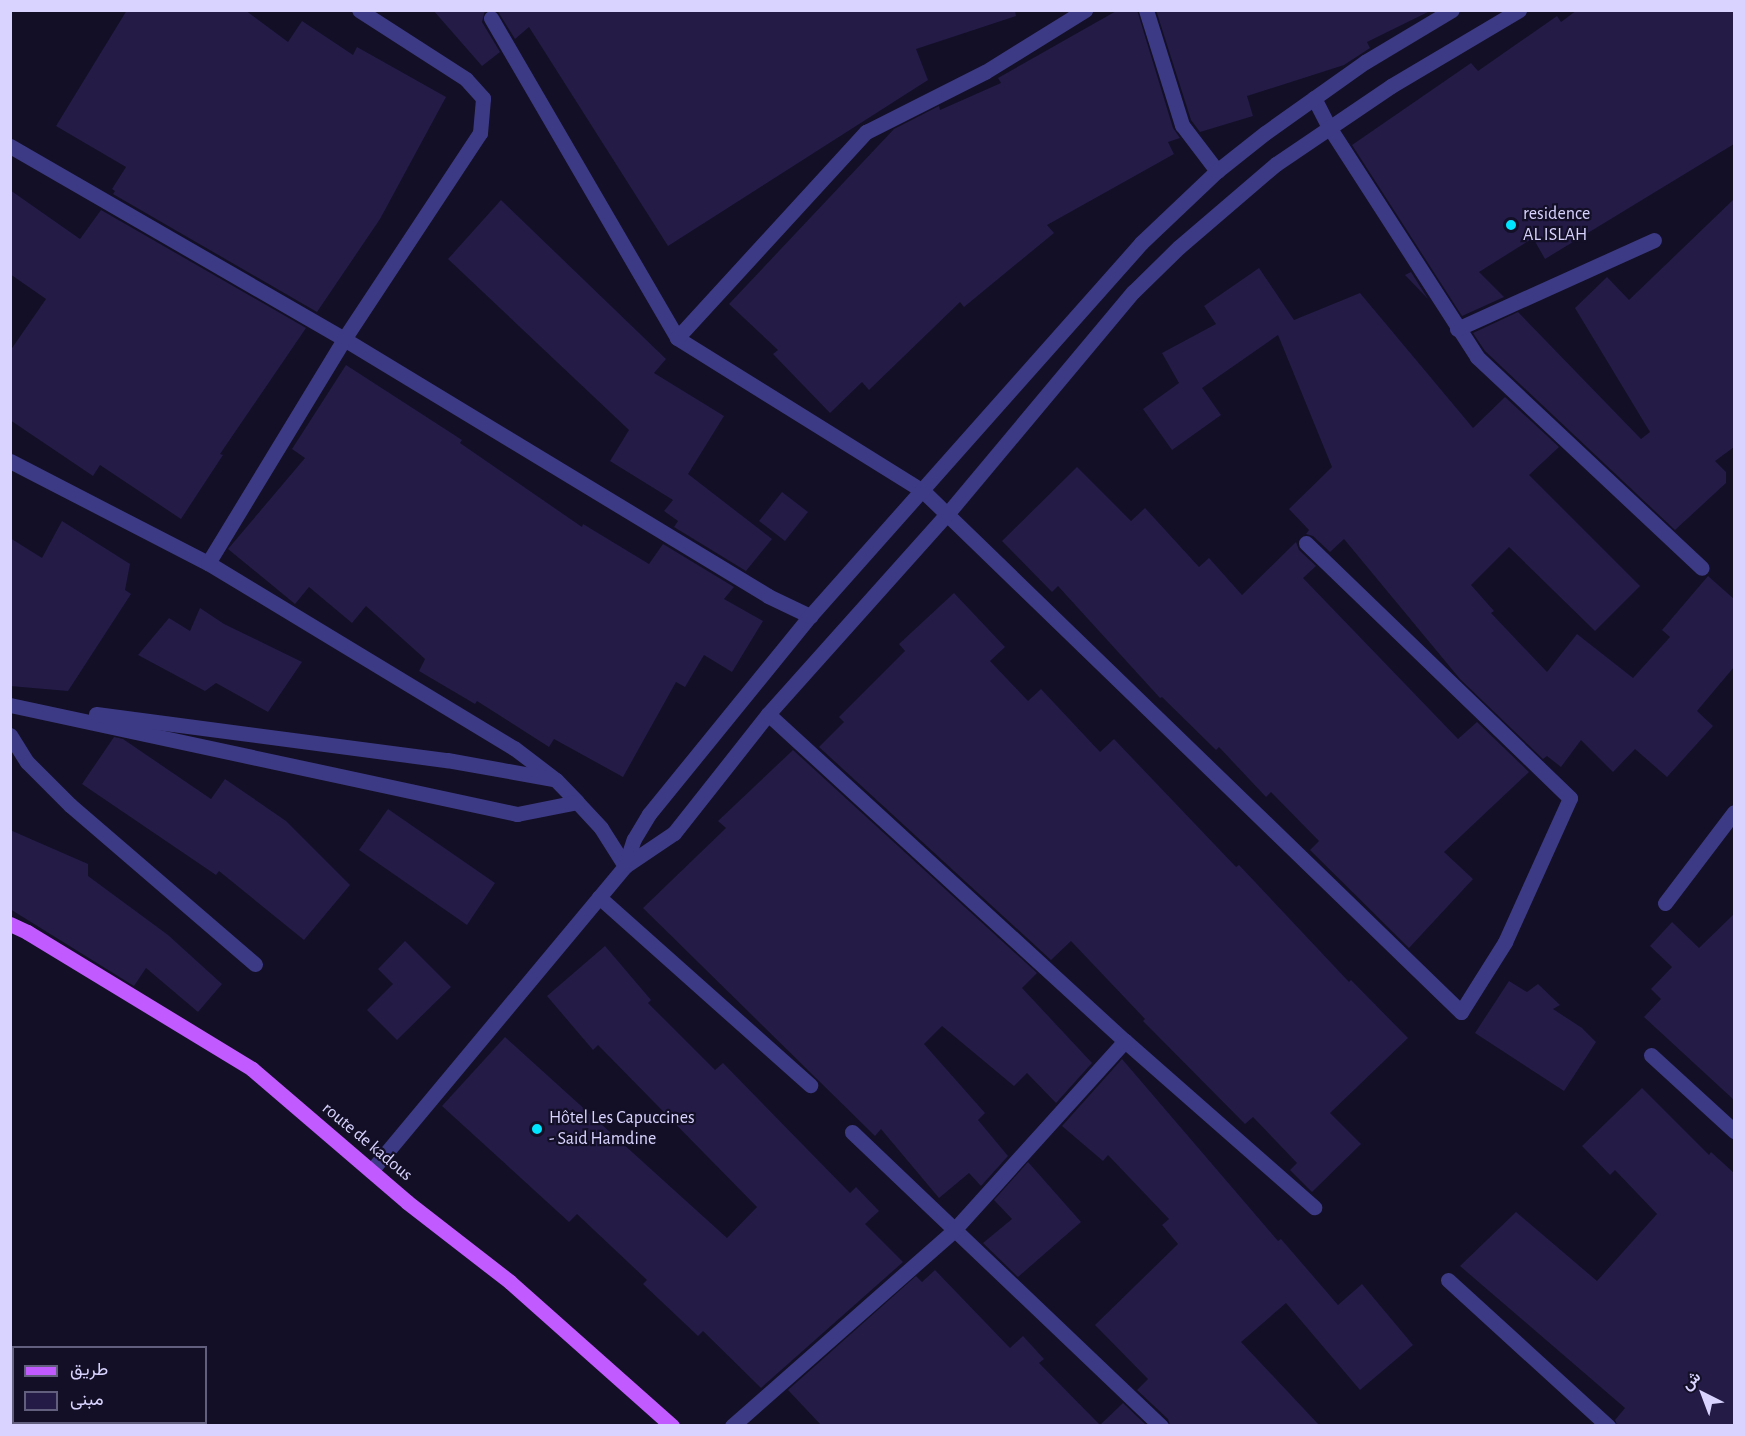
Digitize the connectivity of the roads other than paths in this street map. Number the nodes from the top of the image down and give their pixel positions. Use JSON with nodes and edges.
{"nodes":[{"id":1,"x":358,"y":10,"type":"edge"},
{"id":2,"x":1085,"y":10,"type":"edge"},
{"id":3,"x":1146,"y":10,"type":"edge"},
{"id":4,"x":1452,"y":10,"type":"edge"},
{"id":5,"x":1519,"y":10,"type":"edge"},
{"id":6,"x":491,"y":18,"type":"dead end"},
{"id":7,"x":1314,"y":98,"type":"junction"},
{"id":8,"x":1329,"y":128,"type":"junction"},
{"id":9,"x":10,"y":146,"type":"edge"},
{"id":10,"x":1217,"y":171,"type":"junction"},
{"id":11,"x":1654,"y":240,"type":"dead end"},
{"id":12,"x":1457,"y":329,"type":"junction"},
{"id":13,"x":678,"y":338,"type":"junction"},
{"id":14,"x":344,"y":339,"type":"junction"},
{"id":15,"x":10,"y":460,"type":"edge"},
{"id":16,"x":923,"y":491,"type":"junction"},
{"id":17,"x":948,"y":513,"type":"junction"},
{"id":18,"x":1306,"y":543,"type":"dead end"},
{"id":19,"x":208,"y":563,"type":"junction"},
{"id":20,"x":1702,"y":567,"type":"dead end"},
{"id":21,"x":810,"y":616,"type":"junction"},
{"id":22,"x":10,"y":704,"type":"edge"},
{"id":23,"x":768,"y":714,"type":"junction"},
{"id":24,"x":10,"y":735,"type":"edge"},
{"id":25,"x":556,"y":780,"type":"junction"},
{"id":26,"x":578,"y":802,"type":"junction"},
{"id":27,"x":1734,"y":812,"type":"edge"},
{"id":28,"x":625,"y":866,"type":"junction"},
{"id":29,"x":599,"y":897,"type":"junction"},
{"id":30,"x":1665,"y":903,"type":"dead end"},
{"id":31,"x":10,"y":924,"type":"edge"},
{"id":32,"x":255,"y":964,"type":"dead end"},
{"id":33,"x":1125,"y":1041,"type":"junction"},
{"id":34,"x":1651,"y":1055,"type":"dead end"},
{"id":35,"x":810,"y":1085,"type":"dead end"},
{"id":36,"x":1734,"y":1131,"type":"edge"},
{"id":37,"x":852,"y":1132,"type":"dead end"},
{"id":38,"x":371,"y":1171,"type":"junction"},
{"id":39,"x":1314,"y":1207,"type":"dead end"},
{"id":40,"x":954,"y":1230,"type":"junction"},
{"id":41,"x":1448,"y":1280,"type":"dead end"},
{"id":42,"x":672,"y":1425,"type":"edge"},
{"id":43,"x":732,"y":1425,"type":"edge"},
{"id":44,"x":1161,"y":1425,"type":"edge"},
{"id":45,"x":1608,"y":1425,"type":"edge"}],
"edges":[{"from":1,"to":14,"type":"street"},
{"from":2,"to":13,"type":"street"},
{"from":3,"to":10,"type":"street"},
{"from":4,"to":7,"type":"street"},
{"from":5,"to":8,"type":"street"},
{"from":6,"to":13,"type":"street"},
{"from":7,"to":8,"type":"street"},
{"from":7,"to":10,"type":"street"},
{"from":8,"to":12,"type":"street"},
{"from":8,"to":17,"type":"street"},
{"from":9,"to":14,"type":"street"},
{"from":10,"to":16,"type":"street"},
{"from":11,"to":12,"type":"street"},
{"from":12,"to":20,"type":"street"},
{"from":13,"to":16,"type":"street"},
{"from":14,"to":19,"type":"street"},
{"from":14,"to":21,"type":"street"},
{"from":15,"to":19,"type":"street"},
{"from":16,"to":17,"type":"street"},
{"from":16,"to":21,"type":"street"},
{"from":17,"to":18,"type":"street"},
{"from":17,"to":23,"type":"street"},
{"from":19,"to":25,"type":"street"},
{"from":21,"to":28,"type":"street"},
{"from":22,"to":25,"type":"street"},
{"from":22,"to":26,"type":"street"},
{"from":23,"to":28,"type":"street"},
{"from":23,"to":33,"type":"street"},
{"from":24,"to":32,"type":"street"},
{"from":25,"to":26,"type":"street"},
{"from":26,"to":28,"type":"street"},
{"from":27,"to":30,"type":"street"},
{"from":28,"to":29,"type":"street"},
{"from":29,"to":35,"type":"street"},
{"from":29,"to":38,"type":"street"},
{"from":31,"to":38,"type":"main road","name":"route de kadous"},
{"from":33,"to":39,"type":"street"},
{"from":33,"to":40,"type":"street"},
{"from":34,"to":36,"type":"street"},
{"from":37,"to":40,"type":"street"},
{"from":38,"to":42,"type":"main road","name":"route de kadous"},
{"from":40,"to":43,"type":"street"},
{"from":40,"to":44,"type":"street"},
{"from":41,"to":45,"type":"street"}]}
